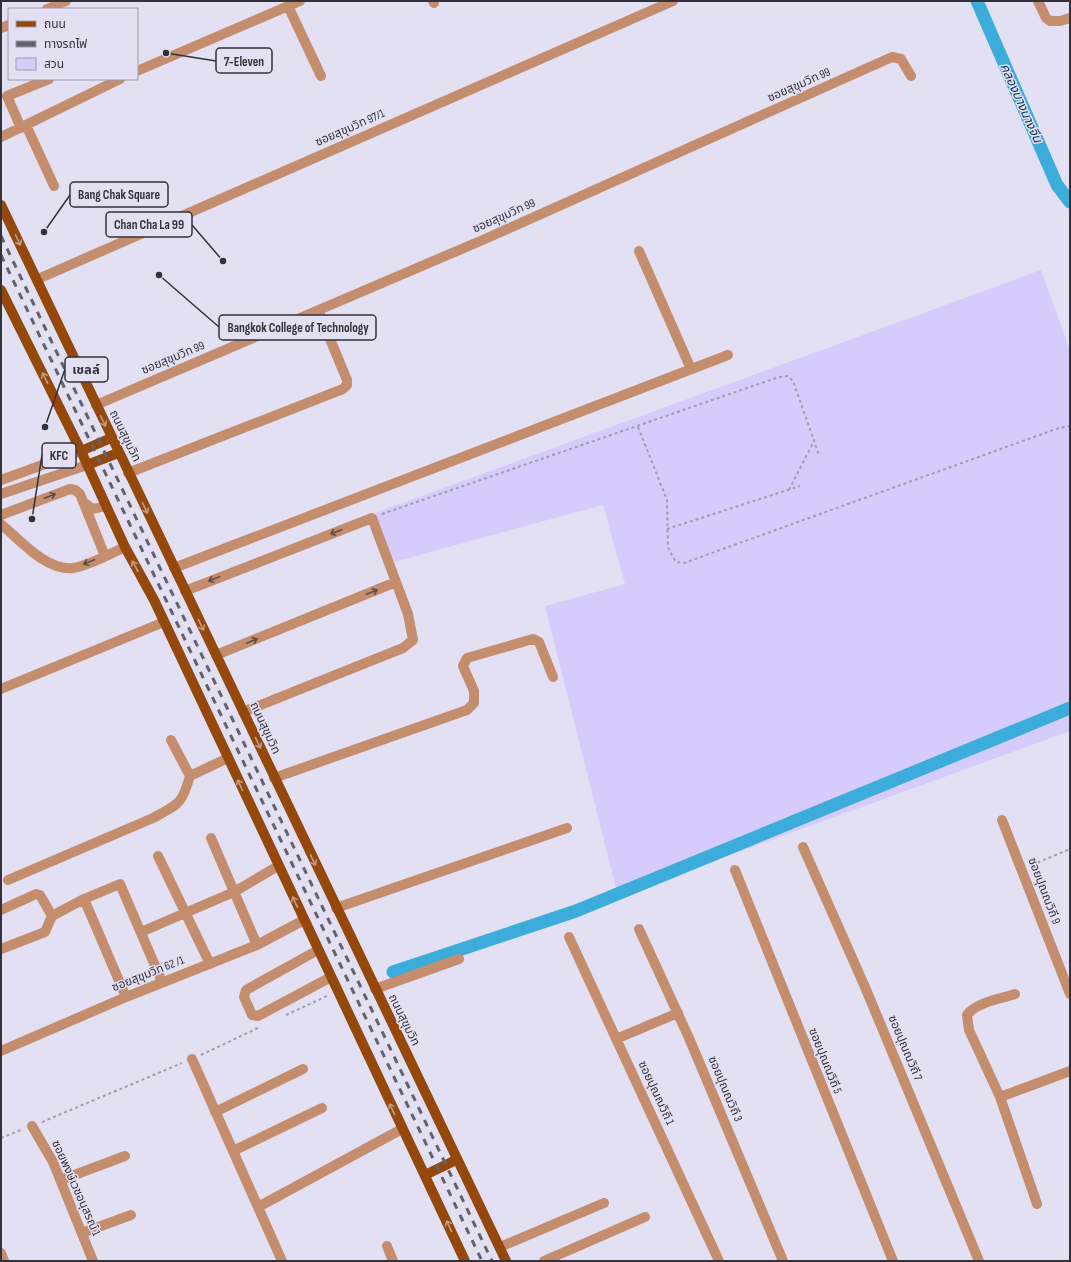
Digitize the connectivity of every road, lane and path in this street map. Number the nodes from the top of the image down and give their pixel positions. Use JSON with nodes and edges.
{"nodes":[{"id":1,"x":66,"y":1,"type":"edge"},
{"id":2,"x":300,"y":1,"type":"edge"},
{"id":3,"x":673,"y":1,"type":"edge"},
{"id":4,"x":1038,"y":1,"type":"edge"},
{"id":5,"x":288,"y":6,"type":"junction"},
{"id":6,"x":49,"y":8,"type":"edge"},
{"id":7,"x":1070,"y":18,"type":"edge"},
{"id":8,"x":138,"y":67,"type":"edge"},
{"id":9,"x":321,"y":76,"type":"dead end"},
{"id":10,"x":911,"y":76,"type":"dead end"},
{"id":11,"x":47,"y":80,"type":"edge"},
{"id":12,"x":118,"y":80,"type":"edge"},
{"id":13,"x":23,"y":126,"type":"junction"},
{"id":14,"x":1,"y":137,"type":"edge"},
{"id":15,"x":54,"y":186,"type":"dead end"},
{"id":16,"x":1,"y":206,"type":"edge"},
{"id":17,"x":639,"y":251,"type":"dead end"},
{"id":18,"x":38,"y":279,"type":"junction"},
{"id":19,"x":1,"y":290,"type":"edge"},
{"id":20,"x":318,"y":310,"type":"junction"},
{"id":21,"x":728,"y":355,"type":"dead end"},
{"id":22,"x":691,"y":370,"type":"junction"},
{"id":23,"x":96,"y":405,"type":"junction"},
{"id":24,"x":1070,"y":426,"type":"edge"},
{"id":25,"x":638,"y":427,"type":"junction"},
{"id":26,"x":112,"y":438,"type":"junction"},
{"id":27,"x":814,"y":441,"type":"junction"},
{"id":28,"x":81,"y":451,"type":"junction"},
{"id":29,"x":118,"y":453,"type":"junction"},
{"id":30,"x":819,"y":454,"type":"dead end"},
{"id":31,"x":87,"y":465,"type":"junction"},
{"id":32,"x":128,"y":473,"type":"junction"},
{"id":33,"x":1,"y":480,"type":"edge"},
{"id":34,"x":800,"y":486,"type":"dead end"},
{"id":35,"x":789,"y":490,"type":"junction"},
{"id":36,"x":1,"y":494,"type":"edge"},
{"id":37,"x":83,"y":502,"type":"junction"},
{"id":38,"x":106,"y":506,"type":"junction"},
{"id":39,"x":1,"y":515,"type":"edge"},
{"id":40,"x":372,"y":518,"type":"junction"},
{"id":41,"x":1,"y":524,"type":"edge"},
{"id":42,"x":667,"y":529,"type":"junction"},
{"id":43,"x":125,"y":547,"type":"junction"},
{"id":44,"x":105,"y":556,"type":"junction"},
{"id":45,"x":174,"y":568,"type":"junction"},
{"id":46,"x":396,"y":582,"type":"junction"},
{"id":47,"x":185,"y":591,"type":"junction"},
{"id":48,"x":164,"y":622,"type":"junction"},
{"id":49,"x":216,"y":655,"type":"junction"},
{"id":50,"x":553,"y":677,"type":"dead end"},
{"id":51,"x":1,"y":689,"type":"edge"},
{"id":52,"x":243,"y":712,"type":"junction"},
{"id":53,"x":171,"y":740,"type":"dead end"},
{"id":54,"x":228,"y":758,"type":"junction"},
{"id":55,"x":190,"y":776,"type":"junction"},
{"id":56,"x":274,"y":778,"type":"junction"},
{"id":57,"x":1002,"y":820,"type":"dead end"},
{"id":58,"x":567,"y":828,"type":"dead end"},
{"id":59,"x":211,"y":838,"type":"dead end"},
{"id":60,"x":803,"y":847,"type":"dead end"},
{"id":61,"x":1070,"y":849,"type":"edge"},
{"id":62,"x":158,"y":856,"type":"dead end"},
{"id":63,"x":278,"y":866,"type":"junction"},
{"id":64,"x":735,"y":870,"type":"dead end"},
{"id":65,"x":1021,"y":870,"type":"junction"},
{"id":66,"x":8,"y":880,"type":"dead end"},
{"id":67,"x":234,"y":892,"type":"junction"},
{"id":68,"x":84,"y":899,"type":"junction"},
{"id":69,"x":336,"y":908,"type":"junction"},
{"id":70,"x":1,"y":910,"type":"edge"},
{"id":71,"x":186,"y":913,"type":"junction"},
{"id":72,"x":52,"y":916,"type":"junction"},
{"id":73,"x":304,"y":920,"type":"junction"},
{"id":74,"x":639,"y":929,"type":"dead end"},
{"id":75,"x":141,"y":932,"type":"junction"},
{"id":76,"x":569,"y":937,"type":"dead end"},
{"id":77,"x":257,"y":945,"type":"junction"},
{"id":78,"x":1,"y":949,"type":"edge"},
{"id":79,"x":318,"y":950,"type":"junction"},
{"id":80,"x":459,"y":959,"type":"dead end"},
{"id":81,"x":210,"y":964,"type":"junction"},
{"id":82,"x":331,"y":977,"type":"junction"},
{"id":83,"x":162,"y":982,"type":"junction"},
{"id":84,"x":375,"y":989,"type":"junction"},
{"id":85,"x":337,"y":991,"type":"junction"},
{"id":86,"x":1015,"y":994,"type":"dead end"},
{"id":87,"x":1070,"y":994,"type":"edge"},
{"id":88,"x":126,"y":997,"type":"junction"},
{"id":89,"x":678,"y":1013,"type":"junction"},
{"id":90,"x":282,"y":1017,"type":"dead end"},
{"id":91,"x":261,"y":1027,"type":"dead end"},
{"id":92,"x":616,"y":1039,"type":"junction"},
{"id":93,"x":1,"y":1051,"type":"edge"},
{"id":94,"x":192,"y":1059,"type":"junction"},
{"id":95,"x":303,"y":1070,"type":"dead end"},
{"id":96,"x":1070,"y":1071,"type":"edge"},
{"id":97,"x":1000,"y":1097,"type":"junction"},
{"id":98,"x":322,"y":1108,"type":"dead end"},
{"id":99,"x":215,"y":1112,"type":"junction"},
{"id":100,"x":32,"y":1126,"type":"junction"},
{"id":101,"x":402,"y":1129,"type":"junction"},
{"id":102,"x":1,"y":1138,"type":"edge"},
{"id":103,"x":233,"y":1151,"type":"junction"},
{"id":104,"x":125,"y":1156,"type":"dead end"},
{"id":105,"x":456,"y":1160,"type":"junction"},
{"id":106,"x":425,"y":1175,"type":"junction"},
{"id":107,"x":61,"y":1180,"type":"junction"},
{"id":108,"x":604,"y":1203,"type":"dead end"},
{"id":109,"x":1037,"y":1204,"type":"dead end"},
{"id":110,"x":258,"y":1207,"type":"junction"},
{"id":111,"x":131,"y":1216,"type":"dead end"},
{"id":112,"x":645,"y":1217,"type":"dead end"},
{"id":113,"x":82,"y":1233,"type":"junction"},
{"id":114,"x":387,"y":1246,"type":"dead end"},
{"id":115,"x":500,"y":1247,"type":"junction"},
{"id":116,"x":1,"y":1253,"type":"edge"},
{"id":117,"x":462,"y":1260,"type":"edge"},
{"id":118,"x":4,"y":1261,"type":"edge"},
{"id":119,"x":94,"y":1261,"type":"edge"},
{"id":120,"x":282,"y":1261,"type":"edge"},
{"id":121,"x":393,"y":1261,"type":"edge"},
{"id":122,"x":506,"y":1261,"type":"edge"},
{"id":123,"x":544,"y":1261,"type":"edge"},
{"id":124,"x":719,"y":1261,"type":"edge"},
{"id":125,"x":783,"y":1261,"type":"edge"},
{"id":126,"x":893,"y":1261,"type":"edge"},
{"id":127,"x":979,"y":1261,"type":"edge"}],
"edges":[{"from":1,"to":6,"type":"street"},
{"from":2,"to":5,"type":"street"},
{"from":3,"to":18,"type":"street","name":"ซอยสุขุมวิท 97/1"},
{"from":4,"to":7,"type":"street"},
{"from":5,"to":8,"type":"street"},
{"from":5,"to":9,"type":"street"},
{"from":10,"to":20,"type":"street","name":"ซอยสุขุมวิท 99"},
{"from":11,"to":13,"type":"street"},
{"from":12,"to":13,"type":"street"},
{"from":13,"to":14,"type":"street"},
{"from":13,"to":15,"type":"street"},
{"from":16,"to":18,"type":"main road","name":"ถนนสุขุมวิท","one_way":true},
{"from":17,"to":22,"type":"street"},
{"from":18,"to":23,"type":"main road","name":"ถนนสุขุมวิท"},
{"from":28,"to":19,"type":"main road","one_way":true},
{"from":20,"to":23,"type":"street","name":"ซอยสุขุมวิท 99"},
{"from":20,"to":32,"type":"street"},
{"from":21,"to":22,"type":"street"},
{"from":22,"to":45,"type":"street"},
{"from":23,"to":26,"type":"main road","name":"ถนนสุขุมวิท","one_way":true},
{"from":24,"to":42,"type":"path"},
{"from":25,"to":27,"type":"path"},
{"from":25,"to":40,"type":"path"},
{"from":25,"to":42,"type":"path"},
{"from":26,"to":28,"type":"main road"},
{"from":26,"to":29,"type":"main road","name":"ถนนสุขุมวิท"},
{"from":27,"to":30,"type":"path"},
{"from":27,"to":35,"type":"path"},
{"from":28,"to":31,"type":"main road"},
{"from":28,"to":33,"type":"street"},
{"from":29,"to":31,"type":"main road"},
{"from":29,"to":32,"type":"main road","name":"ถนนสุขุมวิท"},
{"from":31,"to":36,"type":"street"},
{"from":31,"to":38,"type":"main road"},
{"from":32,"to":45,"type":"main road","name":"ถนนสุขุมวิท","one_way":true},
{"from":34,"to":35,"type":"path"},
{"from":35,"to":42,"type":"path"},
{"from":37,"to":38,"type":"street"},
{"from":39,"to":37,"type":"street","one_way":true},
{"from":37,"to":44,"type":"street"},
{"from":38,"to":43,"type":"main road"},
{"from":40,"to":46,"type":"street"},
{"from":40,"to":47,"type":"street","one_way":true},
{"from":44,"to":41,"type":"street","one_way":true},
{"from":43,"to":44,"type":"street"},
{"from":48,"to":43,"type":"main road","one_way":true},
{"from":45,"to":47,"type":"main road","name":"ถนนสุขุมวิท"},
{"from":49,"to":46,"type":"street","one_way":true},
{"from":46,"to":52,"type":"street"},
{"from":47,"to":49,"type":"main road","name":"ถนนสุขุมวิท","one_way":true},
{"from":48,"to":51,"type":"street"},
{"from":48,"to":54,"type":"main road"},
{"from":49,"to":52,"type":"main road","name":"ถนนสุขุมวิท"},
{"from":50,"to":56,"type":"street"},
{"from":52,"to":56,"type":"main road","name":"ถนนสุขุมวิท","one_way":true},
{"from":53,"to":55,"type":"street"},
{"from":54,"to":55,"type":"street"},
{"from":63,"to":54,"type":"main road","one_way":true},
{"from":55,"to":66,"type":"street"},
{"from":56,"to":69,"type":"main road","name":"ถนนสุขุมวิท","one_way":true},
{"from":57,"to":65,"type":"street","name":"ซอยปุณณวิถี 9"},
{"from":58,"to":69,"type":"street"},
{"from":59,"to":67,"type":"street"},
{"from":60,"to":127,"type":"street","name":"ซอยปุณณวิถี 7"},
{"from":61,"to":65,"type":"path"},
{"from":62,"to":71,"type":"street"},
{"from":63,"to":67,"type":"street"},
{"from":73,"to":63,"type":"main road","one_way":true},
{"from":64,"to":126,"type":"street","name":"ซอยปุณณวิถี 5"},
{"from":65,"to":87,"type":"street","name":"ซอยปุณณวิถี 9"},
{"from":67,"to":71,"type":"street"},
{"from":67,"to":77,"type":"street"},
{"from":68,"to":72,"type":"street"},
{"from":68,"to":75,"type":"street"},
{"from":68,"to":88,"type":"street"},
{"from":69,"to":84,"type":"main road","name":"ถนนสุขุมวิท"},
{"from":70,"to":72,"type":"street"},
{"from":71,"to":75,"type":"street"},
{"from":71,"to":81,"type":"street"},
{"from":72,"to":78,"type":"street"},
{"from":73,"to":77,"type":"street","name":"ซอยสุขุมวิท 62 /1"},
{"from":73,"to":79,"type":"main road"},
{"from":74,"to":89,"type":"street","name":"ซอยปุณณวิถี 3"},
{"from":75,"to":83,"type":"street"},
{"from":76,"to":92,"type":"street","name":"ซอยปุณณวิถี 1"},
{"from":77,"to":81,"type":"street","name":"ซอยสุขุมวิท 62 /1"},
{"from":79,"to":82,"type":"main road"},
{"from":79,"to":82,"type":"street"},
{"from":80,"to":84,"type":"street"},
{"from":81,"to":83,"type":"street","name":"ซอยสุขุมวิท 62 /1"},
{"from":82,"to":85,"type":"main road"},
{"from":83,"to":88,"type":"street","name":"ซอยสุขุมวิท 62 /1"},
{"from":84,"to":105,"type":"main road","name":"ถนนสุขุมวิท"},
{"from":85,"to":90,"type":"path"},
{"from":101,"to":85,"type":"main road","one_way":true},
{"from":86,"to":97,"type":"street"},
{"from":88,"to":93,"type":"street","name":"ซอยสุขุมวิท 62 /1"},
{"from":89,"to":92,"type":"street"},
{"from":89,"to":125,"type":"street","name":"ซอยปุณณวิถี 3"},
{"from":91,"to":94,"type":"path"},
{"from":92,"to":124,"type":"street","name":"ซอยปุณณวิถี 1"},
{"from":94,"to":99,"type":"street"},
{"from":94,"to":100,"type":"path"},
{"from":95,"to":99,"type":"street"},
{"from":96,"to":97,"type":"street"},
{"from":97,"to":109,"type":"street"},
{"from":98,"to":103,"type":"street"},
{"from":99,"to":103,"type":"street"},
{"from":100,"to":102,"type":"path"},
{"from":100,"to":107,"type":"street","name":"ซอยพงษ์เวชอนุสรณ์ 1"},
{"from":101,"to":106,"type":"main road"},
{"from":101,"to":110,"type":"street"},
{"from":103,"to":110,"type":"street"},
{"from":104,"to":107,"type":"street"},
{"from":105,"to":106,"type":"main road"},
{"from":105,"to":115,"type":"main road","name":"ถนนสุขุมวิท"},
{"from":117,"to":106,"type":"main road","one_way":true},
{"from":107,"to":113,"type":"street","name":"ซอยพงษ์เวชอนุสรณ์ 1"},
{"from":108,"to":115,"type":"street"},
{"from":110,"to":120,"type":"street"},
{"from":111,"to":113,"type":"street"},
{"from":112,"to":123,"type":"street"},
{"from":113,"to":119,"type":"street","name":"ซอยพงษ์เวชอนุสรณ์ 1"},
{"from":114,"to":121,"type":"street"},
{"from":115,"to":122,"type":"main road","name":"ถนนสุขุมวิท"},
{"from":116,"to":118,"type":"street"}]}
